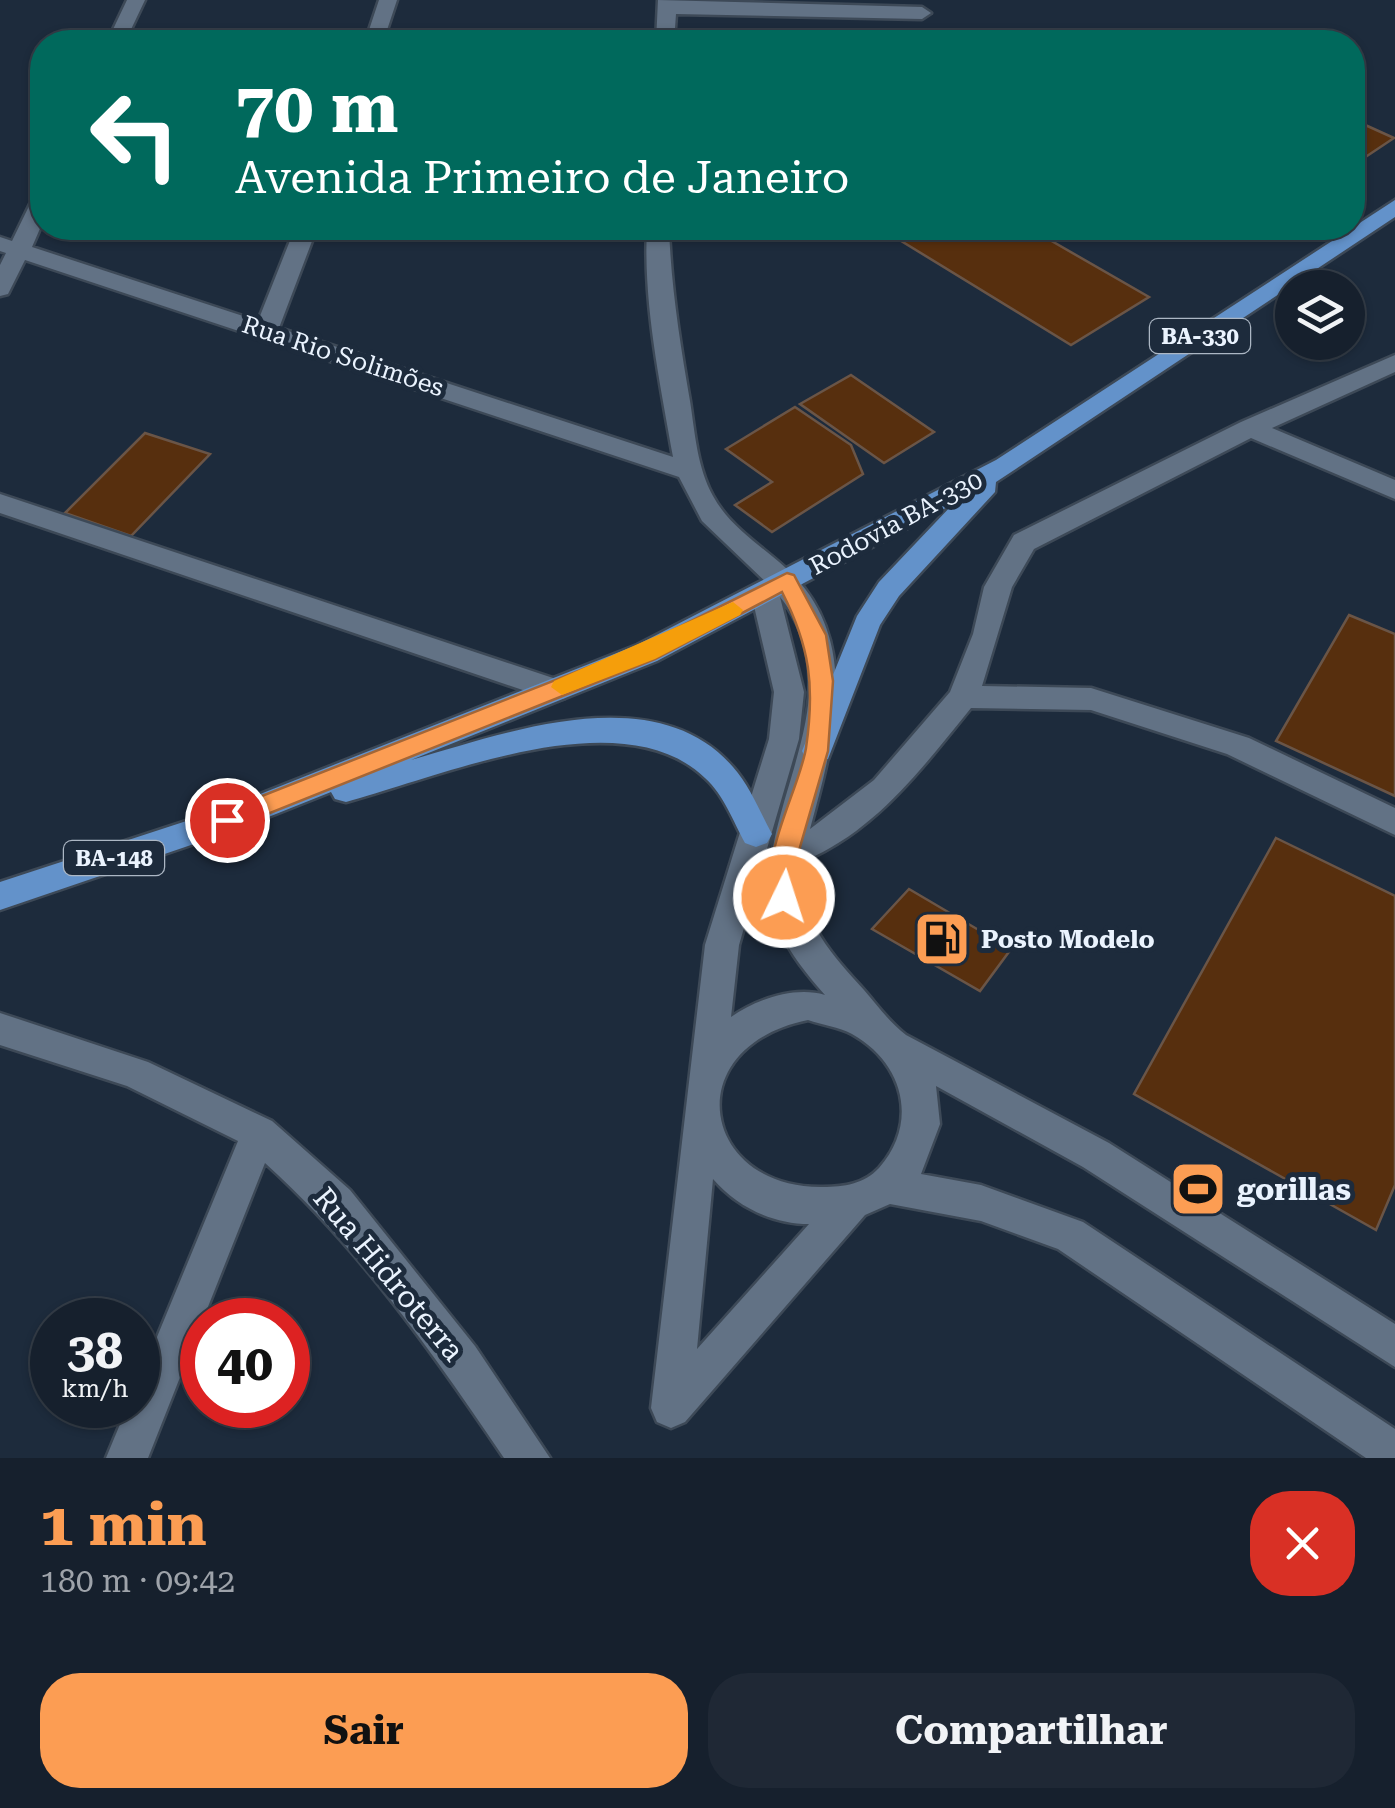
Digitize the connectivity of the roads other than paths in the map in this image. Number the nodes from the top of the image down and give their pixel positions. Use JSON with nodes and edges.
{"nodes":[{"id":1,"x":136,"y":0,"type":"edge"},
{"id":2,"x":388,"y":0,"type":"edge"},
{"id":3,"x":667,"y":4,"type":"edge"},
{"id":4,"x":922,"y":13,"type":"dead end"},
{"id":5,"x":122,"y":30,"type":"edge"},
{"id":6,"x":378,"y":30,"type":"edge"},
{"id":7,"x":666,"y":30,"type":"edge"},
{"id":8,"x":1395,"y":206,"type":"edge"},
{"id":9,"x":30,"y":219,"type":"edge"},
{"id":10,"x":1365,"y":226,"type":"edge"},
{"id":11,"x":301,"y":240,"type":"edge"},
{"id":12,"x":658,"y":240,"type":"edge"},
{"id":13,"x":1344,"y":240,"type":"edge"},
{"id":14,"x":10,"y":248,"type":"edge"},
{"id":15,"x":0,"y":289,"type":"edge"},
{"id":16,"x":266,"y":330,"type":"junction"},
{"id":17,"x":1395,"y":363,"type":"edge"},
{"id":18,"x":1250,"y":428,"type":"junction"},
{"id":19,"x":1005,"y":466,"type":"junction"},
{"id":20,"x":686,"y":470,"type":"junction"},
{"id":21,"x":1395,"y":490,"type":"edge"},
{"id":22,"x":0,"y":503,"type":"edge"},
{"id":23,"x":776,"y":587,"type":"junction"},
{"id":24,"x":555,"y":690,"type":"junction"},
{"id":25,"x":964,"y":697,"type":"junction"},
{"id":26,"x":817,"y":751,"type":"junction"},
{"id":27,"x":227,"y":820,"type":"junction"},
{"id":28,"x":1395,"y":822,"type":"edge"},
{"id":29,"x":756,"y":834,"type":"junction"},
{"id":30,"x":786,"y":854,"type":"junction"},
{"id":31,"x":0,"y":896,"type":"edge"},
{"id":32,"x":871,"y":1022,"type":"junction"},
{"id":33,"x":0,"y":1029,"type":"edge"},
{"id":34,"x":900,"y":1048,"type":"junction"},
{"id":35,"x":705,"y":1086,"type":"junction"},
{"id":36,"x":258,"y":1133,"type":"junction"},
{"id":37,"x":888,"y":1186,"type":"junction"},
{"id":38,"x":851,"y":1205,"type":"junction"},
{"id":39,"x":1395,"y":1348,"type":"edge"},
{"id":40,"x":1395,"y":1453,"type":"edge"},
{"id":41,"x":127,"y":1458,"type":"edge"},
{"id":42,"x":529,"y":1458,"type":"edge"}],
"edges":[{"from":1,"to":5,"type":"street"},
{"from":2,"to":6,"type":"street"},
{"from":3,"to":4,"type":"street"},
{"from":3,"to":7,"type":"street"},
{"from":8,"to":10,"type":"main road","number":"BA-330"},
{"from":9,"to":14,"type":"street"},
{"from":11,"to":16,"type":"street"},
{"from":12,"to":20,"type":"street"},
{"from":13,"to":19,"type":"main road","number":"BA-330"},
{"from":14,"to":15,"type":"street"},
{"from":14,"to":16,"type":"street","name":"Rua Rio Solimões"},
{"from":16,"to":20,"type":"street","name":"Rua Rio Solimões"},
{"from":17,"to":18,"type":"street"},
{"from":18,"to":21,"type":"street"},
{"from":18,"to":25,"type":"street"},
{"from":19,"to":23,"type":"main road","name":"Rodovia BA-330","number":"BA-330"},
{"from":19,"to":26,"type":"main road"},
{"from":20,"to":23,"type":"street"},
{"from":22,"to":24,"type":"street"},
{"from":23,"to":24,"type":"main road","number":"BA-148"},
{"from":23,"to":26,"type":"street"},
{"from":23,"to":29,"type":"street"},
{"from":24,"to":27,"type":"main road","number":"BA-148"},
{"from":25,"to":28,"type":"street"},
{"from":25,"to":30,"type":"street"},
{"from":26,"to":30,"type":"street"},
{"from":27,"to":29,"type":"main road"},
{"from":27,"to":31,"type":"main road","number":"BA-148"},
{"from":29,"to":35,"type":"street"},
{"from":30,"to":32,"type":"street"},
{"from":32,"to":34,"type":"street"},
{"from":32,"to":35,"type":"street"},
{"from":33,"to":36,"type":"street","name":"Rua Hidroterra"},
{"from":34,"to":37,"type":"street"},
{"from":34,"to":39,"type":"street"},
{"from":35,"to":38,"type":"street"},
{"from":35,"to":38,"type":"street"},
{"from":36,"to":41,"type":"street"},
{"from":36,"to":42,"type":"street","name":"Rua Hidroterra"},
{"from":37,"to":38,"type":"street"},
{"from":37,"to":40,"type":"street"}]}
